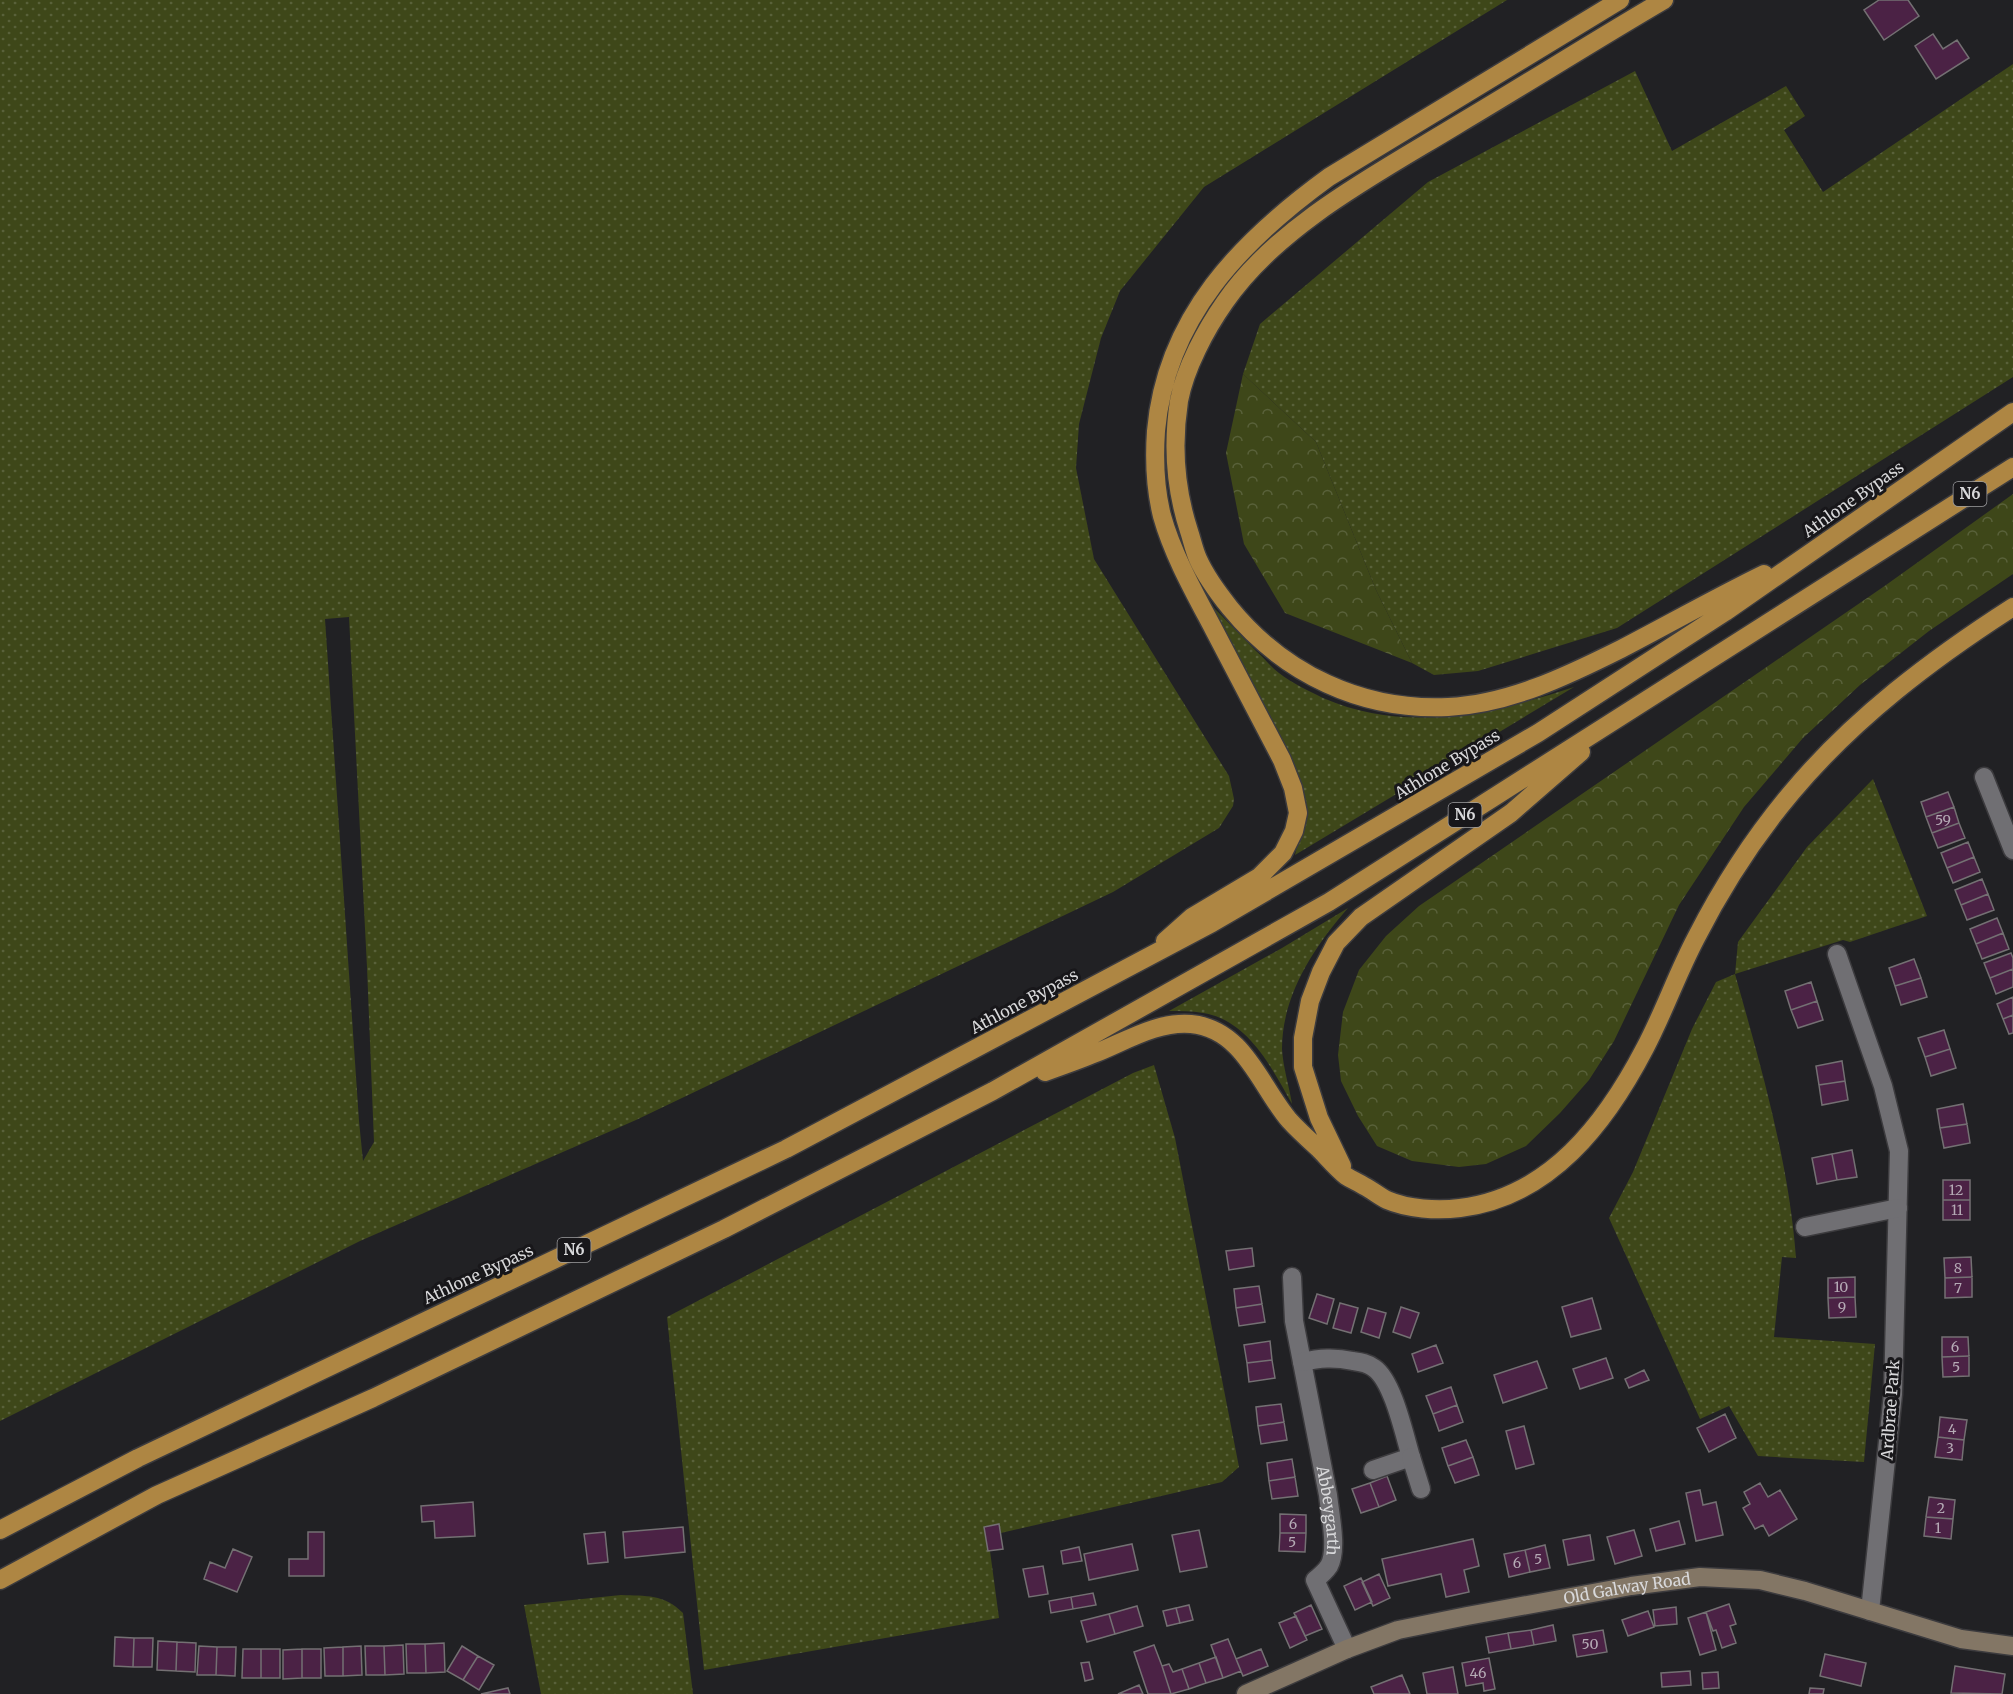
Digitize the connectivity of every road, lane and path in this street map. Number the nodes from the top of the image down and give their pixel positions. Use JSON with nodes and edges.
{"nodes":[{"id":1,"x":1620,"y":0,"type":"edge"},
{"id":2,"x":1664,"y":0,"type":"edge"},
{"id":3,"x":2013,"y":412,"type":"edge"},
{"id":4,"x":2013,"y":466,"type":"edge"},
{"id":5,"x":1814,"y":550,"type":"junction"},
{"id":6,"x":2013,"y":607,"type":"edge"},
{"id":7,"x":1625,"y":714,"type":"junction"},
{"id":8,"x":1984,"y":777,"type":"dead end"},
{"id":9,"x":2013,"y":850,"type":"edge"},
{"id":10,"x":1837,"y":954,"type":"dead end"},
{"id":11,"x":1143,"y":960,"type":"junction"},
{"id":12,"x":993,"y":1091,"type":"junction"},
{"id":13,"x":1348,"y":1178,"type":"junction"},
{"id":14,"x":1898,"y":1208,"type":"junction"},
{"id":15,"x":1805,"y":1227,"type":"dead end"},
{"id":16,"x":1292,"y":1277,"type":"dead end"},
{"id":17,"x":1302,"y":1362,"type":"junction"},
{"id":18,"x":1411,"y":1457,"type":"junction"},
{"id":19,"x":1373,"y":1470,"type":"dead end"},
{"id":20,"x":1421,"y":1489,"type":"dead end"},
{"id":21,"x":0,"y":1530,"type":"edge"},
{"id":22,"x":0,"y":1580,"type":"edge"},
{"id":23,"x":1870,"y":1611,"type":"junction"},
{"id":24,"x":2013,"y":1646,"type":"edge"},
{"id":25,"x":1347,"y":1648,"type":"junction"},
{"id":26,"x":1250,"y":1693,"type":"edge"}],
"edges":[{"from":1,"to":11,"type":"highway"},
{"from":2,"to":5,"type":"highway"},
{"from":3,"to":5,"type":"highway","name":"Athlone Bypass","number":"N6"},
{"from":4,"to":7,"type":"highway","number":"N6"},
{"from":5,"to":11,"type":"highway","name":"Athlone Bypass","number":"N6"},
{"from":6,"to":13,"type":"highway"},
{"from":7,"to":12,"type":"highway","number":"N6"},
{"from":7,"to":13,"type":"highway"},
{"from":8,"to":9,"type":"street"},
{"from":10,"to":14,"type":"street","name":"Ardbrae Park"},
{"from":11,"to":21,"type":"highway","name":"Athlone Bypass","number":"N6"},
{"from":12,"to":13,"type":"highway"},
{"from":12,"to":22,"type":"highway","number":"N6"},
{"from":14,"to":15,"type":"street"},
{"from":14,"to":23,"type":"street","name":"Ardbrae Park"},
{"from":16,"to":17,"type":"street","name":"Abbeygarth"},
{"from":17,"to":18,"type":"street"},
{"from":17,"to":25,"type":"street","name":"Abbeygarth"},
{"from":18,"to":19,"type":"street"},
{"from":18,"to":20,"type":"street"},
{"from":23,"to":24,"type":"main road","name":"Old Galway Road"},
{"from":23,"to":25,"type":"main road","name":"Old Galway Road"},
{"from":25,"to":26,"type":"main road","name":"Old Galway Road"}]}
